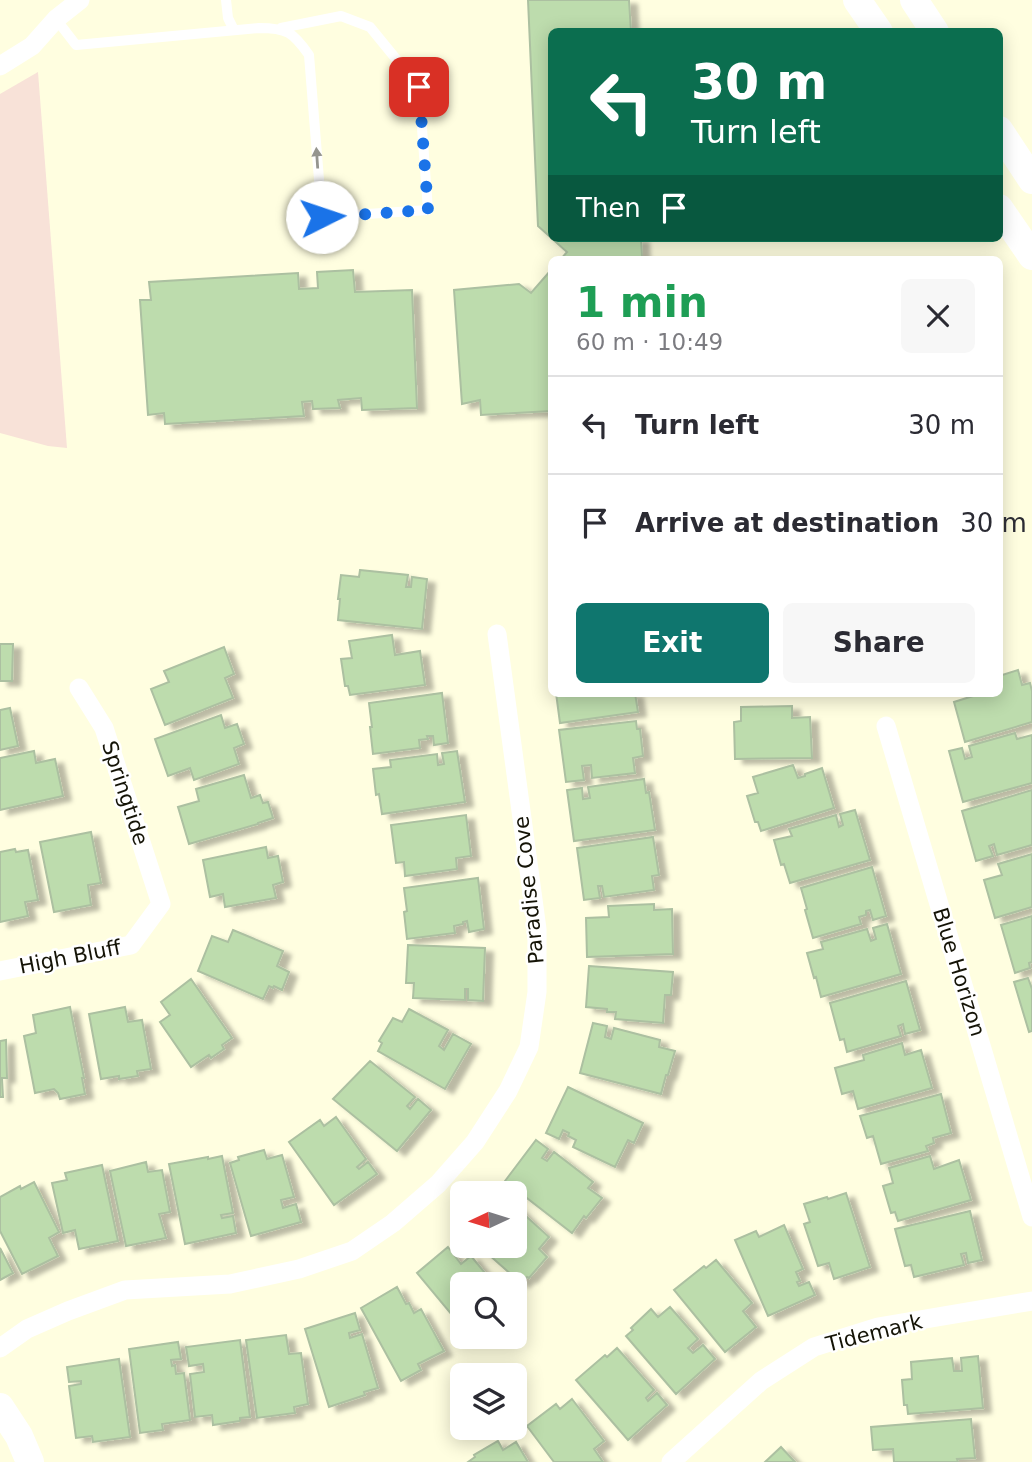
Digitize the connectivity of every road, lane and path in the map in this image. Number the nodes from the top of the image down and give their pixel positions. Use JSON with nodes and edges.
{"nodes":[{"id":1,"x":80,"y":0,"type":"edge"},
{"id":2,"x":226,"y":0,"type":"edge"},
{"id":3,"x":857,"y":0,"type":"edge"},
{"id":4,"x":914,"y":0,"type":"edge"},
{"id":5,"x":56,"y":19,"type":"junction"},
{"id":6,"x":281,"y":28,"type":"junction"},
{"id":7,"x":876,"y":28,"type":"edge"},
{"id":8,"x":932,"y":28,"type":"edge"},
{"id":9,"x":234,"y":30,"type":"junction"},
{"id":10,"x":0,"y":66,"type":"edge"},
{"id":11,"x":1003,"y":136,"type":"edge"},
{"id":12,"x":1032,"y":180,"type":"edge"},
{"id":13,"x":1003,"y":214,"type":"edge"},
{"id":14,"x":1032,"y":256,"type":"edge"},
{"id":15,"x":497,"y":634,"type":"dead end"},
{"id":16,"x":79,"y":688,"type":"dead end"},
{"id":17,"x":886,"y":726,"type":"dead end"},
{"id":18,"x":161,"y":904,"type":"joint"},
{"id":19,"x":0,"y":971,"type":"edge"},
{"id":20,"x":1032,"y":1217,"type":"edge"},
{"id":21,"x":1032,"y":1301,"type":"edge"},
{"id":22,"x":0,"y":1348,"type":"edge"},
{"id":23,"x":0,"y":1407,"type":"edge"},
{"id":24,"x":30,"y":1462,"type":"edge"},
{"id":25,"x":671,"y":1462,"type":"edge"}],
"edges":[{"from":1,"to":5,"type":"street"},
{"from":2,"to":9,"type":"lane"},
{"from":3,"to":7,"type":"main road"},
{"from":4,"to":8,"type":"main road"},
{"from":5,"to":9,"type":"lane"},
{"from":5,"to":10,"type":"street"},
{"from":6,"to":6,"type":"lane","one_way":true},
{"from":6,"to":9,"type":"lane"},
{"from":11,"to":12,"type":"main road"},
{"from":13,"to":14,"type":"main road"},
{"from":15,"to":22,"type":"street","name":"Paradise Cove"},
{"from":16,"to":18,"type":"street","name":"Springtide"},
{"from":17,"to":20,"type":"street","name":"Blue Horizon"},
{"from":18,"to":19,"type":"street","name":"High Bluff"},
{"from":21,"to":25,"type":"street","name":"Tidemark"},
{"from":23,"to":24,"type":"main road"}]}
